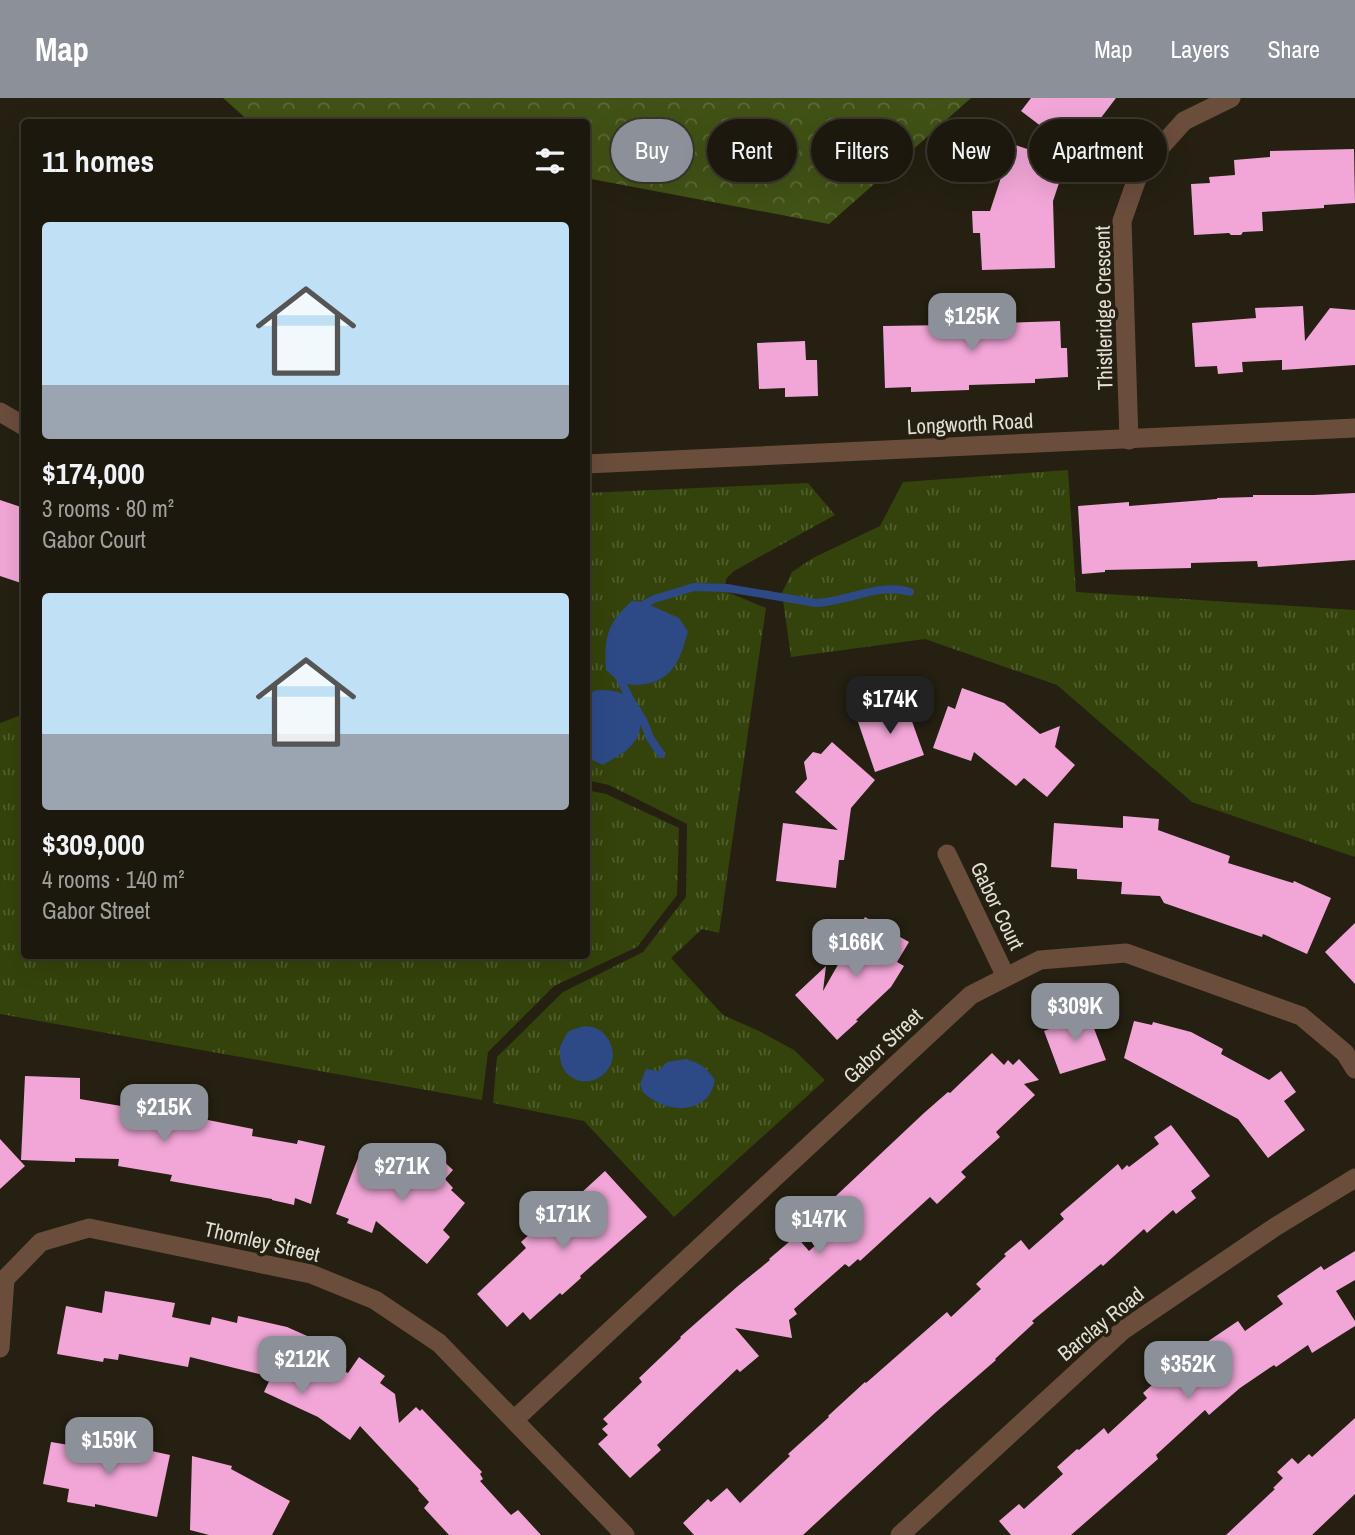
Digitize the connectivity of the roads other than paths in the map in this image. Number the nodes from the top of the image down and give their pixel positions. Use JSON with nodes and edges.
{"nodes":[{"id":1,"x":1231,"y":98,"type":"edge"},
{"id":2,"x":0,"y":412,"type":"edge"},
{"id":3,"x":21,"y":424,"type":"edge"},
{"id":4,"x":1355,"y":428,"type":"edge"},
{"id":5,"x":1129,"y":440,"type":"junction"},
{"id":6,"x":590,"y":464,"type":"edge"},
{"id":7,"x":947,"y":854,"type":"dead end"},
{"id":8,"x":1006,"y":977,"type":"junction"},
{"id":9,"x":1355,"y":1069,"type":"edge"},
{"id":10,"x":1355,"y":1178,"type":"edge"},
{"id":11,"x":0,"y":1348,"type":"edge"},
{"id":12,"x":514,"y":1420,"type":"junction"},
{"id":13,"x":625,"y":1535,"type":"edge"},
{"id":14,"x":900,"y":1535,"type":"edge"}],
"edges":[{"from":1,"to":5,"type":"street","name":"Thistleridge Crescent"},
{"from":2,"to":3,"type":"street"},
{"from":4,"to":5,"type":"street","name":"Longworth Road"},
{"from":5,"to":6,"type":"street","name":"Longworth Road"},
{"from":7,"to":8,"type":"street","name":"Gabor Court"},
{"from":8,"to":9,"type":"street","name":"Gabor Street"},
{"from":8,"to":12,"type":"street","name":"Gabor Street"},
{"from":10,"to":14,"type":"street","name":"Barclay Road"},
{"from":11,"to":12,"type":"street","name":"Thornley Street"},
{"from":12,"to":13,"type":"street","name":"Thornley Street"}]}
